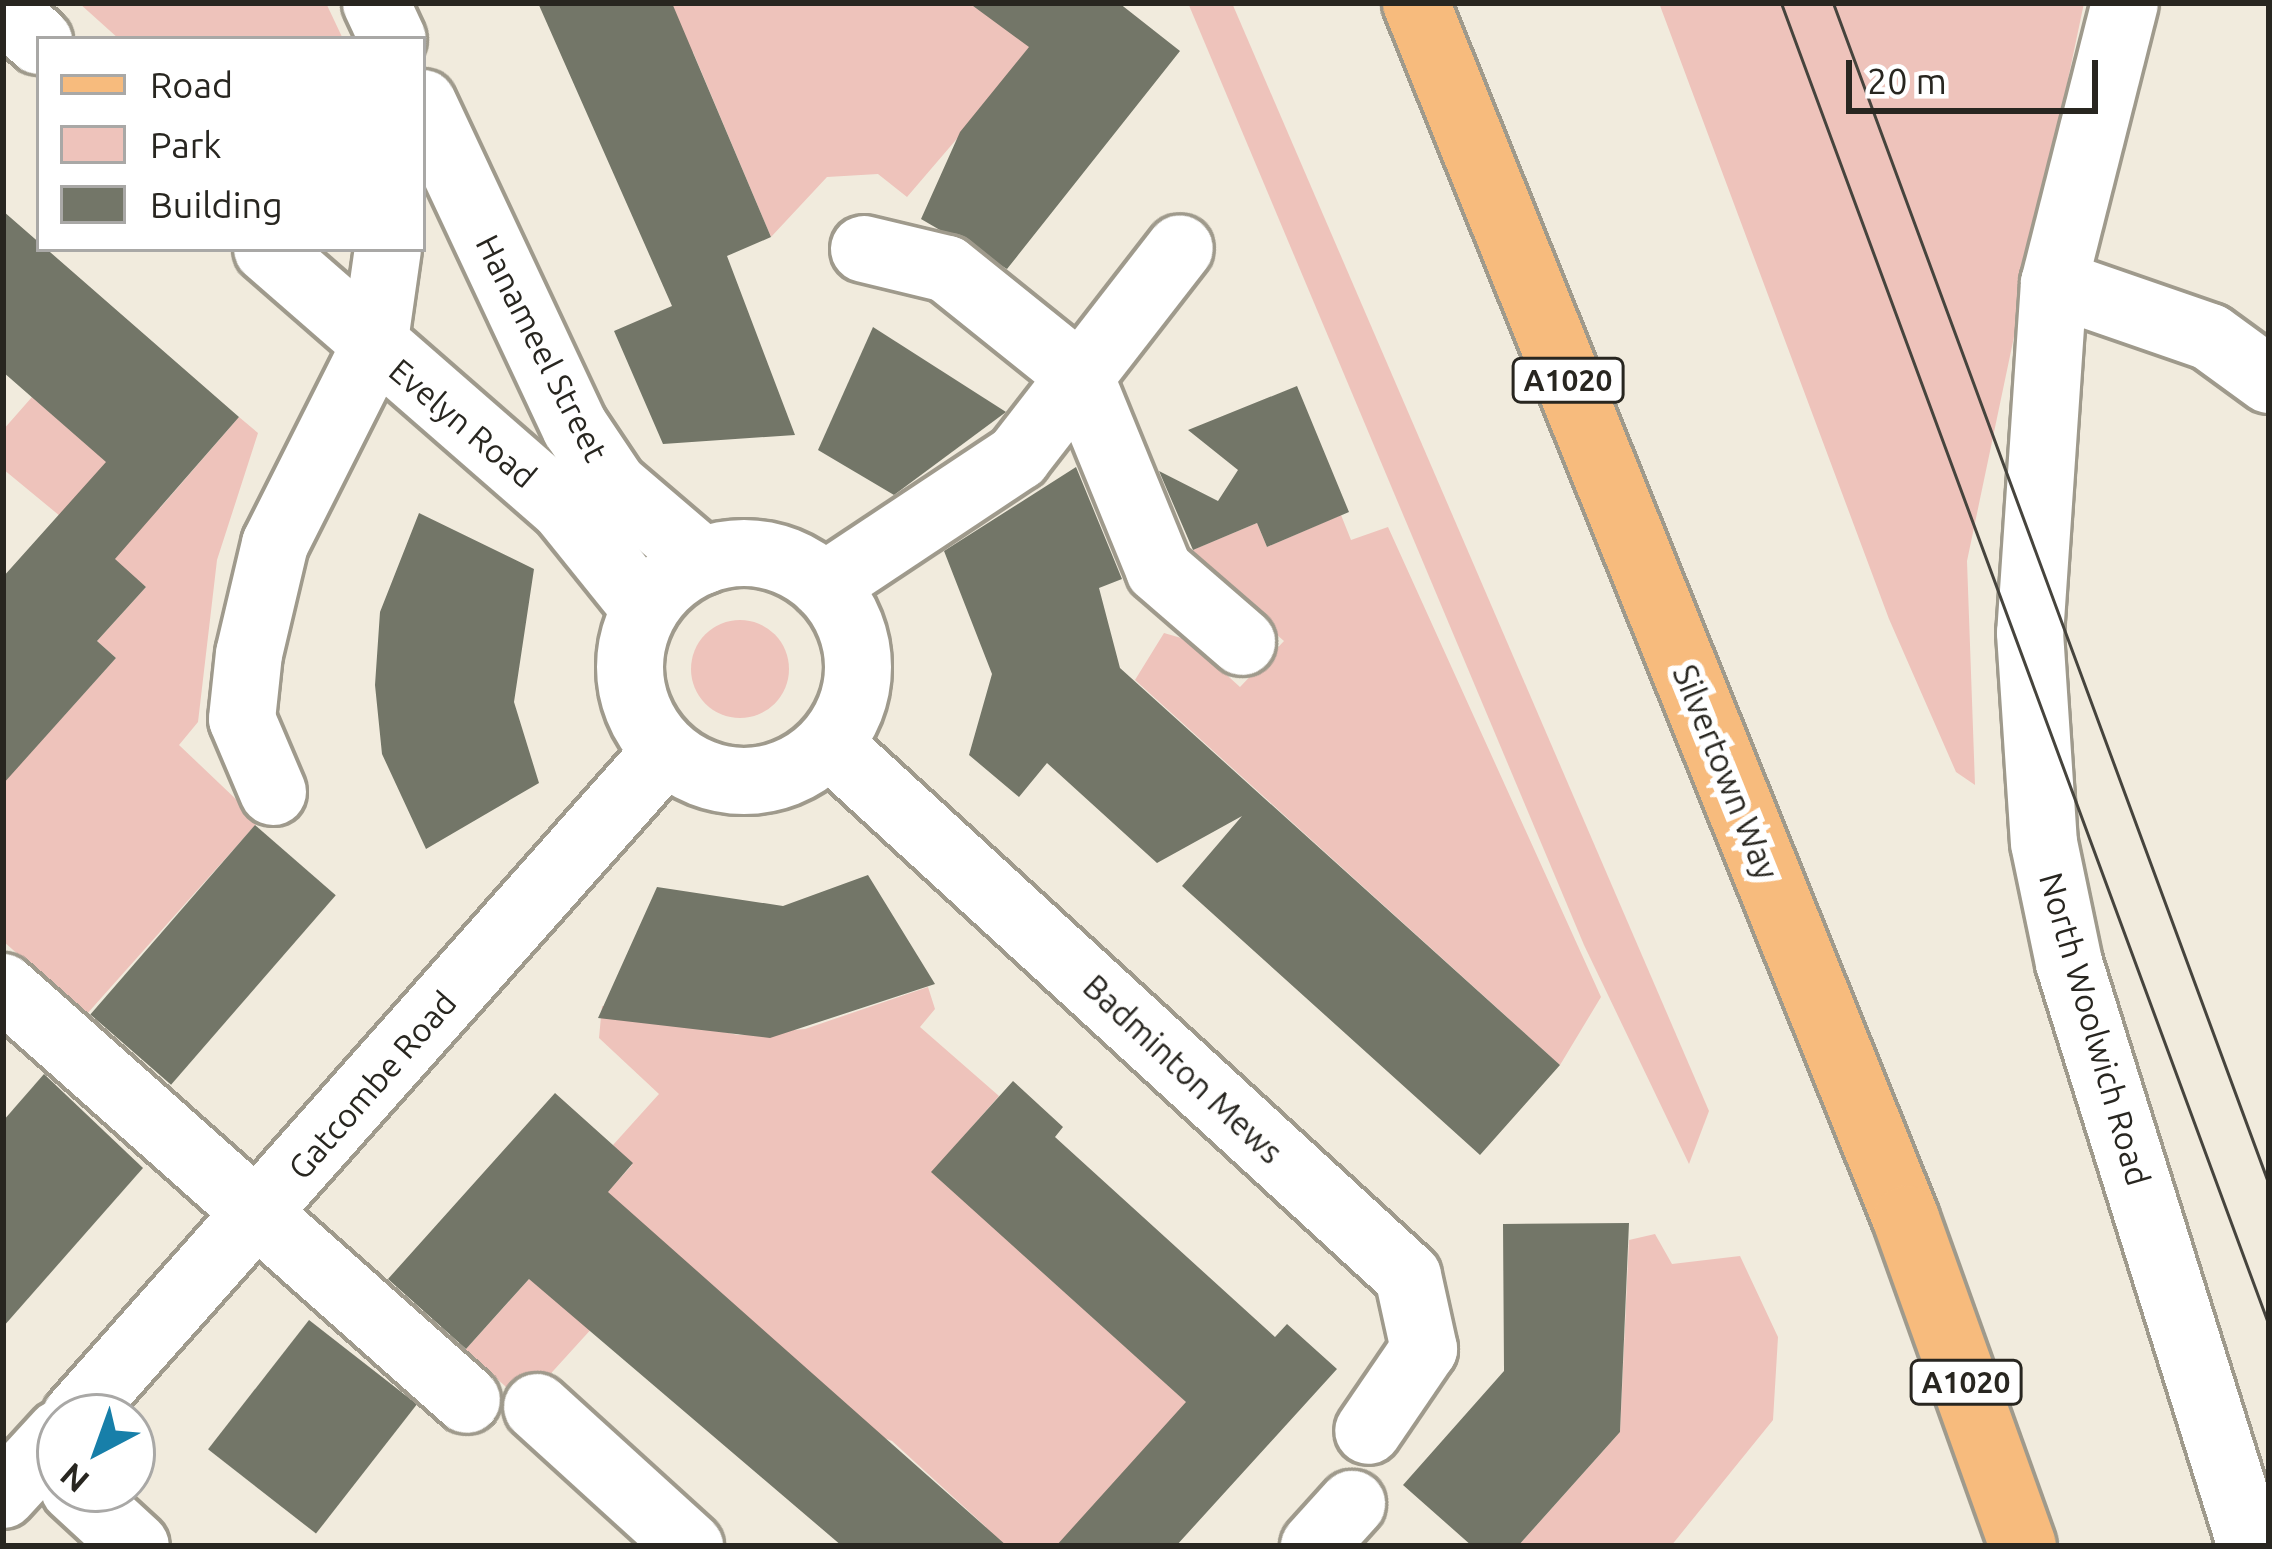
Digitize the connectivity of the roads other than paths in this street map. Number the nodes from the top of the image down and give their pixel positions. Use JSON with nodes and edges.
{"nodes":[{"id":1,"x":376,"y":3,"type":"edge"},
{"id":2,"x":1416,"y":3,"type":"edge"},
{"id":3,"x":2125,"y":3,"type":"edge"},
{"id":4,"x":3,"y":8,"type":"edge"},
{"id":5,"x":392,"y":36,"type":"edge"},
{"id":6,"x":36,"y":37,"type":"edge"},
{"id":7,"x":426,"y":110,"type":"edge"},
{"id":8,"x":1180,"y":248,"type":"dead end"},
{"id":9,"x":864,"y":249,"type":"dead end"},
{"id":10,"x":270,"y":252,"type":"edge"},
{"id":11,"x":388,"y":252,"type":"edge"},
{"id":12,"x":2054,"y":283,"type":"junction"},
{"id":13,"x":374,"y":347,"type":"junction"},
{"id":14,"x":1080,"y":376,"type":"junction"},
{"id":15,"x":2269,"y":380,"type":"edge"},
{"id":16,"x":703,"y":561,"type":"junction"},
{"id":17,"x":824,"y":586,"type":"junction"},
{"id":18,"x":646,"y":609,"type":"junction"},
{"id":19,"x":1242,"y":642,"type":"dead end"},
{"id":20,"x":829,"y":744,"type":"junction"},
{"id":21,"x":666,"y":751,"type":"junction"},
{"id":22,"x":272,"y":792,"type":"dead end"},
{"id":23,"x":3,"y":987,"type":"edge"},
{"id":24,"x":262,"y":1210,"type":"junction"},
{"id":25,"x":101,"y":1393,"type":"edge"},
{"id":26,"x":467,"y":1400,"type":"dead end"},
{"id":27,"x":537,"y":1407,"type":"dead end"},
{"id":28,"x":1368,"y":1431,"type":"dead end"},
{"id":29,"x":103,"y":1513,"type":"edge"},
{"id":30,"x":136,"y":1546,"type":"edge"},
{"id":31,"x":690,"y":1546,"type":"edge"},
{"id":32,"x":2023,"y":1546,"type":"edge"},
{"id":33,"x":2252,"y":1546,"type":"edge"}],
"edges":[{"from":1,"to":5,"type":"street"},
{"from":2,"to":32,"type":"main road","name":"Silvertown Way","number":"A1020"},
{"from":3,"to":12,"type":"street","name":"North Woolwich Road"},
{"from":4,"to":6,"type":"street"},
{"from":7,"to":16,"type":"street","name":"Hanameel Street"},
{"from":8,"to":14,"type":"street"},
{"from":9,"to":14,"type":"street"},
{"from":10,"to":13,"type":"street","name":"Evelyn Road"},
{"from":11,"to":13,"type":"street"},
{"from":12,"to":15,"type":"street"},
{"from":12,"to":33,"type":"street","name":"North Woolwich Road"},
{"from":13,"to":18,"type":"street","name":"Evelyn Road"},
{"from":13,"to":22,"type":"street"},
{"from":14,"to":17,"type":"street"},
{"from":14,"to":19,"type":"street"},
{"from":16,"to":17,"type":"street"},
{"from":16,"to":18,"type":"street"},
{"from":17,"to":20,"type":"street"},
{"from":18,"to":21,"type":"street"},
{"from":20,"to":21,"type":"street"},
{"from":20,"to":28,"type":"street","name":"Badminton Mews"},
{"from":21,"to":24,"type":"street","name":"Gatcombe Road"},
{"from":23,"to":24,"type":"street"},
{"from":24,"to":25,"type":"street","name":"Gatcombe Road"},
{"from":24,"to":26,"type":"street"},
{"from":27,"to":31,"type":"street"},
{"from":29,"to":30,"type":"street"}]}
